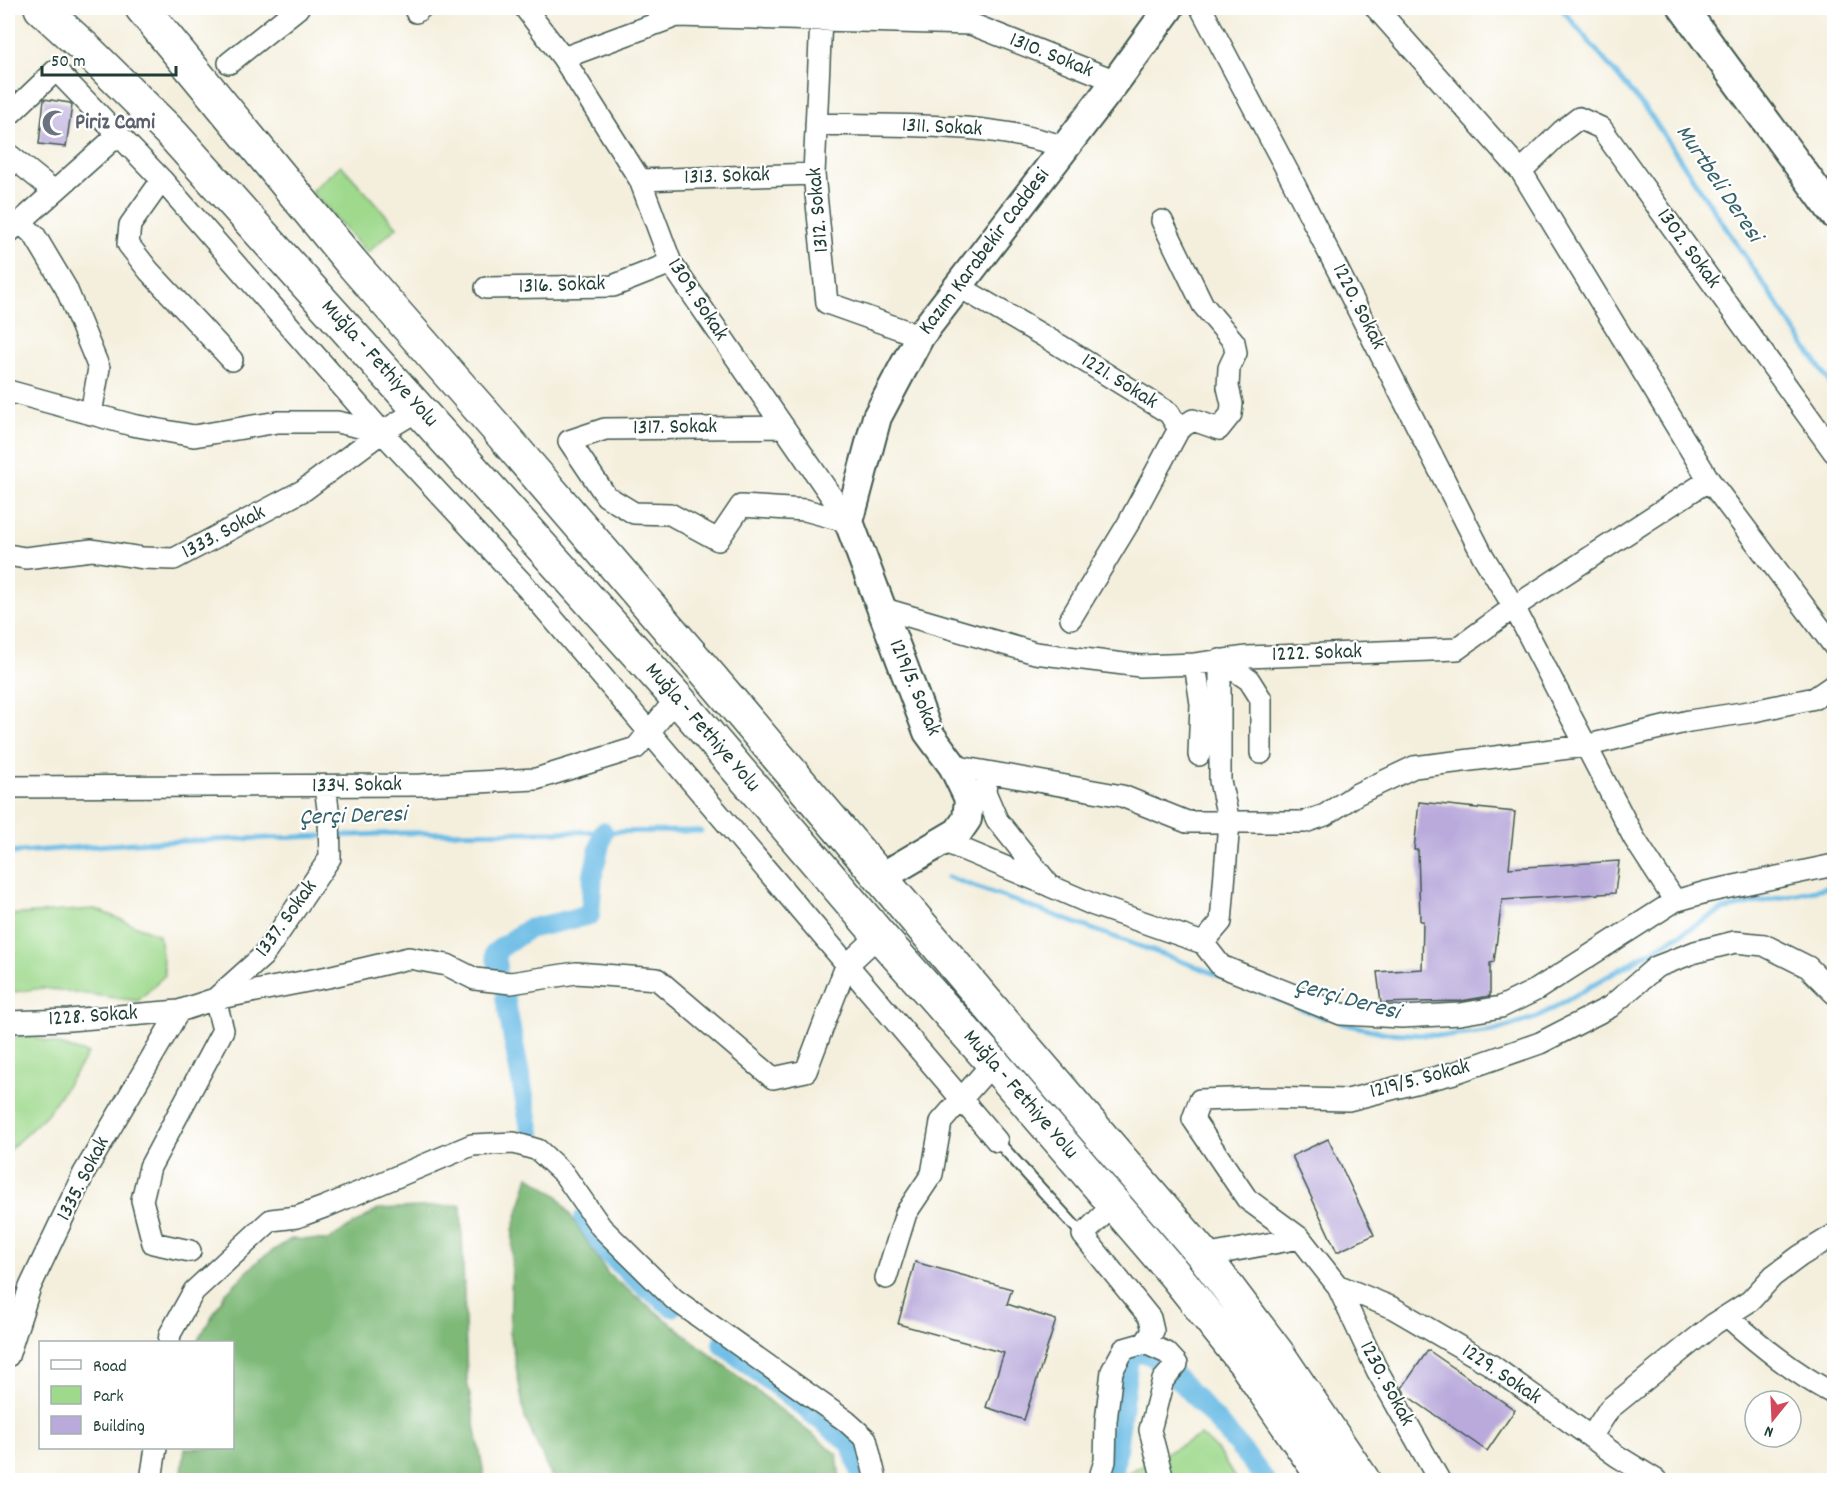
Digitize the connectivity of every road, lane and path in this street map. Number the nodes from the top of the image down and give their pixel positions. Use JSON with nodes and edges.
{"nodes":[{"id":1,"x":41,"y":8,"type":"edge"},
{"id":2,"x":142,"y":8,"type":"edge"},
{"id":3,"x":298,"y":8,"type":"edge"},
{"id":4,"x":525,"y":8,"type":"edge"},
{"id":5,"x":1169,"y":8,"type":"edge"},
{"id":6,"x":1201,"y":8,"type":"edge"},
{"id":7,"x":1377,"y":8,"type":"edge"},
{"id":8,"x":1683,"y":8,"type":"edge"},
{"id":9,"x":676,"y":12,"type":"edge"},
{"id":10,"x":821,"y":18,"type":"junction"},
{"id":11,"x":564,"y":58,"type":"junction"},
{"id":12,"x":229,"y":63,"type":"dead end"},
{"id":13,"x":1116,"y":81,"type":"junction"},
{"id":14,"x":8,"y":116,"type":"edge"},
{"id":15,"x":816,"y":124,"type":"junction"},
{"id":16,"x":119,"y":134,"type":"junction"},
{"id":17,"x":1065,"y":147,"type":"junction"},
{"id":18,"x":8,"y":154,"type":"edge"},
{"id":19,"x":1521,"y":171,"type":"junction"},
{"id":20,"x":814,"y":174,"type":"junction"},
{"id":21,"x":162,"y":180,"type":"junction"},
{"id":22,"x":640,"y":180,"type":"junction"},
{"id":23,"x":54,"y":192,"type":"junction"},
{"id":24,"x":1833,"y":209,"type":"edge"},
{"id":25,"x":1162,"y":220,"type":"dead end"},
{"id":26,"x":14,"y":227,"type":"edge"},
{"id":27,"x":670,"y":263,"type":"junction"},
{"id":28,"x":958,"y":286,"type":"junction"},
{"id":29,"x":486,"y":288,"type":"dead end"},
{"id":30,"x":920,"y":336,"type":"junction"},
{"id":31,"x":232,"y":360,"type":"dead end"},
{"id":32,"x":8,"y":391,"type":"edge"},
{"id":33,"x":420,"y":409,"type":"junction"},
{"id":34,"x":91,"y":414,"type":"junction"},
{"id":35,"x":783,"y":427,"type":"junction"},
{"id":36,"x":1179,"y":429,"type":"junction"},
{"id":37,"x":382,"y":432,"type":"junction"},
{"id":38,"x":1834,"y":452,"type":"edge"},
{"id":39,"x":1709,"y":480,"type":"junction"},
{"id":40,"x":849,"y":522,"type":"junction"},
{"id":41,"x":8,"y":555,"type":"edge"},
{"id":42,"x":1514,"y":607,"type":"junction"},
{"id":43,"x":881,"y":608,"type":"junction"},
{"id":44,"x":1071,"y":618,"type":"dead end"},
{"id":45,"x":1834,"y":646,"type":"edge"},
{"id":46,"x":1220,"y":660,"type":"junction"},
{"id":47,"x":1195,"y":664,"type":"junction"},
{"id":48,"x":1834,"y":685,"type":"edge"},
{"id":49,"x":677,"y":698,"type":"junction"},
{"id":50,"x":650,"y":732,"type":"junction"},
{"id":51,"x":1585,"y":746,"type":"junction"},
{"id":52,"x":1261,"y":753,"type":"dead end"},
{"id":53,"x":1199,"y":755,"type":"dead end"},
{"id":54,"x":953,"y":766,"type":"junction"},
{"id":55,"x":987,"y":772,"type":"junction"},
{"id":56,"x":325,"y":786,"type":"junction"},
{"id":57,"x":8,"y":787,"type":"edge"},
{"id":58,"x":1229,"y":822,"type":"junction"},
{"id":59,"x":943,"y":841,"type":"junction"},
{"id":60,"x":1834,"y":865,"type":"edge"},
{"id":61,"x":880,"y":878,"type":"junction"},
{"id":62,"x":1050,"y":886,"type":"junction"},
{"id":63,"x":1676,"y":901,"type":"junction"},
{"id":64,"x":879,"y":935,"type":"junction"},
{"id":65,"x":1203,"y":943,"type":"junction"},
{"id":66,"x":846,"y":966,"type":"junction"},
{"id":67,"x":1834,"y":993,"type":"edge"},
{"id":68,"x":215,"y":999,"type":"junction"},
{"id":69,"x":179,"y":1011,"type":"junction"},
{"id":70,"x":8,"y":1022,"type":"edge"},
{"id":71,"x":993,"y":1063,"type":"junction"},
{"id":72,"x":960,"y":1100,"type":"junction"},
{"id":73,"x":997,"y":1141,"type":"joint"},
{"id":74,"x":1114,"y":1204,"type":"junction"},
{"id":75,"x":1083,"y":1235,"type":"junction"},
{"id":76,"x":1834,"y":1235,"type":"edge"},
{"id":77,"x":1300,"y":1238,"type":"junction"},
{"id":78,"x":190,"y":1251,"type":"dead end"},
{"id":79,"x":1204,"y":1256,"type":"junction"},
{"id":80,"x":886,"y":1278,"type":"dead end"},
{"id":81,"x":1336,"y":1285,"type":"junction"},
{"id":82,"x":1727,"y":1316,"type":"junction"},
{"id":83,"x":169,"y":1341,"type":"edge"},
{"id":84,"x":1145,"y":1343,"type":"junction"},
{"id":85,"x":8,"y":1356,"type":"edge"},
{"id":86,"x":1834,"y":1394,"type":"edge"},
{"id":87,"x":1591,"y":1437,"type":"junction"},
{"id":88,"x":156,"y":1449,"type":"edge"},
{"id":89,"x":151,"y":1480,"type":"edge"},
{"id":90,"x":876,"y":1480,"type":"edge"},
{"id":91,"x":1099,"y":1480,"type":"edge"},
{"id":92,"x":1163,"y":1480,"type":"edge"},
{"id":93,"x":1324,"y":1480,"type":"edge"},
{"id":94,"x":1363,"y":1480,"type":"edge"},
{"id":95,"x":1440,"y":1480,"type":"edge"},
{"id":96,"x":1656,"y":1480,"type":"edge"}],
"edges":[{"from":1,"to":33,"type":"highway","name":"Muğla - Fethiye Yolu"},
{"from":2,"to":61,"type":"highway","name":"Muğla - Fethiye Yolu"},
{"from":3,"to":12,"type":"street"},
{"from":4,"to":11,"type":"street","name":"1309. Sokak"},
{"from":5,"to":13,"type":"street","name":"Kazım Karabekir Caddesi"},
{"from":6,"to":42,"type":"street","name":"1220. Sokak"},
{"from":7,"to":19,"type":"street"},
{"from":8,"to":24,"type":"street"},
{"from":9,"to":10,"type":"street","name":"1310. Sokak"},
{"from":9,"to":11,"type":"street","name":"1310. Sokak"},
{"from":10,"to":13,"type":"street","name":"1310. Sokak"},
{"from":10,"to":15,"type":"street","name":"1312. Sokak"},
{"from":11,"to":22,"type":"street","name":"1309. Sokak"},
{"from":13,"to":17,"type":"street","name":"Kazım Karabekir Caddesi"},
{"from":14,"to":16,"type":"street"},
{"from":15,"to":17,"type":"street","name":"1311. Sokak"},
{"from":15,"to":20,"type":"street","name":"1312. Sokak"},
{"from":16,"to":21,"type":"street"},
{"from":16,"to":23,"type":"street"},
{"from":17,"to":28,"type":"street","name":"Kazım Karabekir Caddesi"},
{"from":18,"to":23,"type":"street"},
{"from":19,"to":38,"type":"street","name":"1302. Sokak"},
{"from":19,"to":39,"type":"street"},
{"from":20,"to":22,"type":"street","name":"1313. Sokak"},
{"from":20,"to":30,"type":"street","name":"1312. Sokak"},
{"from":21,"to":31,"type":"street"},
{"from":21,"to":37,"type":"street"},
{"from":22,"to":27,"type":"street","name":"1309. Sokak"},
{"from":23,"to":26,"type":"street"},
{"from":25,"to":36,"type":"street"},
{"from":26,"to":34,"type":"street"},
{"from":27,"to":29,"type":"street","name":"1316. Sokak"},
{"from":27,"to":35,"type":"street","name":"1309. Sokak"},
{"from":28,"to":30,"type":"street","name":"Kazım Karabekir Caddesi"},
{"from":28,"to":36,"type":"street","name":"1221. Sokak"},
{"from":30,"to":40,"type":"street","name":"Kazım Karabekir Caddesi"},
{"from":32,"to":34,"type":"street"},
{"from":33,"to":37,"type":"street","name":"1333. Sokak"},
{"from":33,"to":49,"type":"highway","name":"Muğla - Fethiye Yolu"},
{"from":34,"to":37,"type":"street"},
{"from":35,"to":40,"type":"street","name":"1309. Sokak"},
{"from":35,"to":40,"type":"street","name":"1317. Sokak"},
{"from":36,"to":44,"type":"street","name":"1221. Sokak"},
{"from":37,"to":41,"type":"street","name":"1333. Sokak"},
{"from":37,"to":50,"type":"street"},
{"from":39,"to":42,"type":"street","name":"1222. Sokak"},
{"from":39,"to":45,"type":"street"},
{"from":40,"to":43,"type":"street","name":"1219/5. Sokak"},
{"from":42,"to":46,"type":"street","name":"1222. Sokak"},
{"from":42,"to":51,"type":"street","name":"1220. Sokak"},
{"from":43,"to":47,"type":"street","name":"1222. Sokak"},
{"from":43,"to":54,"type":"street","name":"1219/5. Sokak"},
{"from":46,"to":47,"type":"street","name":"1222. Sokak"},
{"from":46,"to":52,"type":"street"},
{"from":46,"to":58,"type":"street"},
{"from":47,"to":53,"type":"street"},
{"from":48,"to":51,"type":"street"},
{"from":49,"to":50,"type":"street","name":"1334. Sokak"},
{"from":49,"to":64,"type":"highway","name":"Muğla - Fethiye Yolu"},
{"from":50,"to":56,"type":"street","name":"1334. Sokak"},
{"from":50,"to":66,"type":"street"},
{"from":51,"to":58,"type":"street"},
{"from":51,"to":63,"type":"street","name":"1220. Sokak"},
{"from":54,"to":55,"type":"street"},
{"from":54,"to":59,"type":"street","name":"1219/5. Sokak"},
{"from":55,"to":58,"type":"street"},
{"from":55,"to":62,"type":"street"},
{"from":56,"to":57,"type":"street","name":"1334. Sokak"},
{"from":56,"to":68,"type":"street","name":"1337. Sokak"},
{"from":58,"to":65,"type":"street"},
{"from":59,"to":61,"type":"street","name":"1219/5. Sokak"},
{"from":59,"to":62,"type":"street"},
{"from":60,"to":63,"type":"street"},
{"from":61,"to":79,"type":"highway","name":"Muğla - Fethiye Yolu"},
{"from":62,"to":65,"type":"street"},
{"from":63,"to":65,"type":"street"},
{"from":64,"to":66,"type":"street"},
{"from":64,"to":71,"type":"highway","name":"Muğla - Fethiye Yolu"},
{"from":66,"to":68,"type":"street"},
{"from":66,"to":72,"type":"street"},
{"from":67,"to":77,"type":"street","name":"1219/5. Sokak"},
{"from":68,"to":69,"type":"street","name":"1337. Sokak"},
{"from":68,"to":78,"type":"street"},
{"from":69,"to":70,"type":"street","name":"1228. Sokak"},
{"from":69,"to":85,"type":"street","name":"1335. Sokak"},
{"from":71,"to":72,"type":"street"},
{"from":71,"to":74,"type":"highway","name":"Muğla - Fethiye Yolu"},
{"from":72,"to":73,"type":"street"},
{"from":72,"to":80,"type":"street"},
{"from":73,"to":75,"type":"lane"},
{"from":74,"to":75,"type":"street"},
{"from":74,"to":93,"type":"highway","name":"Muğla - Fethiye Yolu"},
{"from":75,"to":84,"type":"street"},
{"from":76,"to":82,"type":"street"},
{"from":77,"to":79,"type":"street"},
{"from":77,"to":81,"type":"street","name":"1219/5. Sokak"},
{"from":79,"to":94,"type":"highway","name":"Muğla - Fethiye Yolu"},
{"from":81,"to":87,"type":"street","name":"1229. Sokak"},
{"from":81,"to":95,"type":"street","name":"1230. Sokak"},
{"from":82,"to":86,"type":"street"},
{"from":82,"to":87,"type":"street"},
{"from":83,"to":90,"type":"street"},
{"from":84,"to":91,"type":"street"},
{"from":84,"to":92,"type":"street"},
{"from":87,"to":96,"type":"street","name":"1229. Sokak"},
{"from":88,"to":89,"type":"street"}]}
